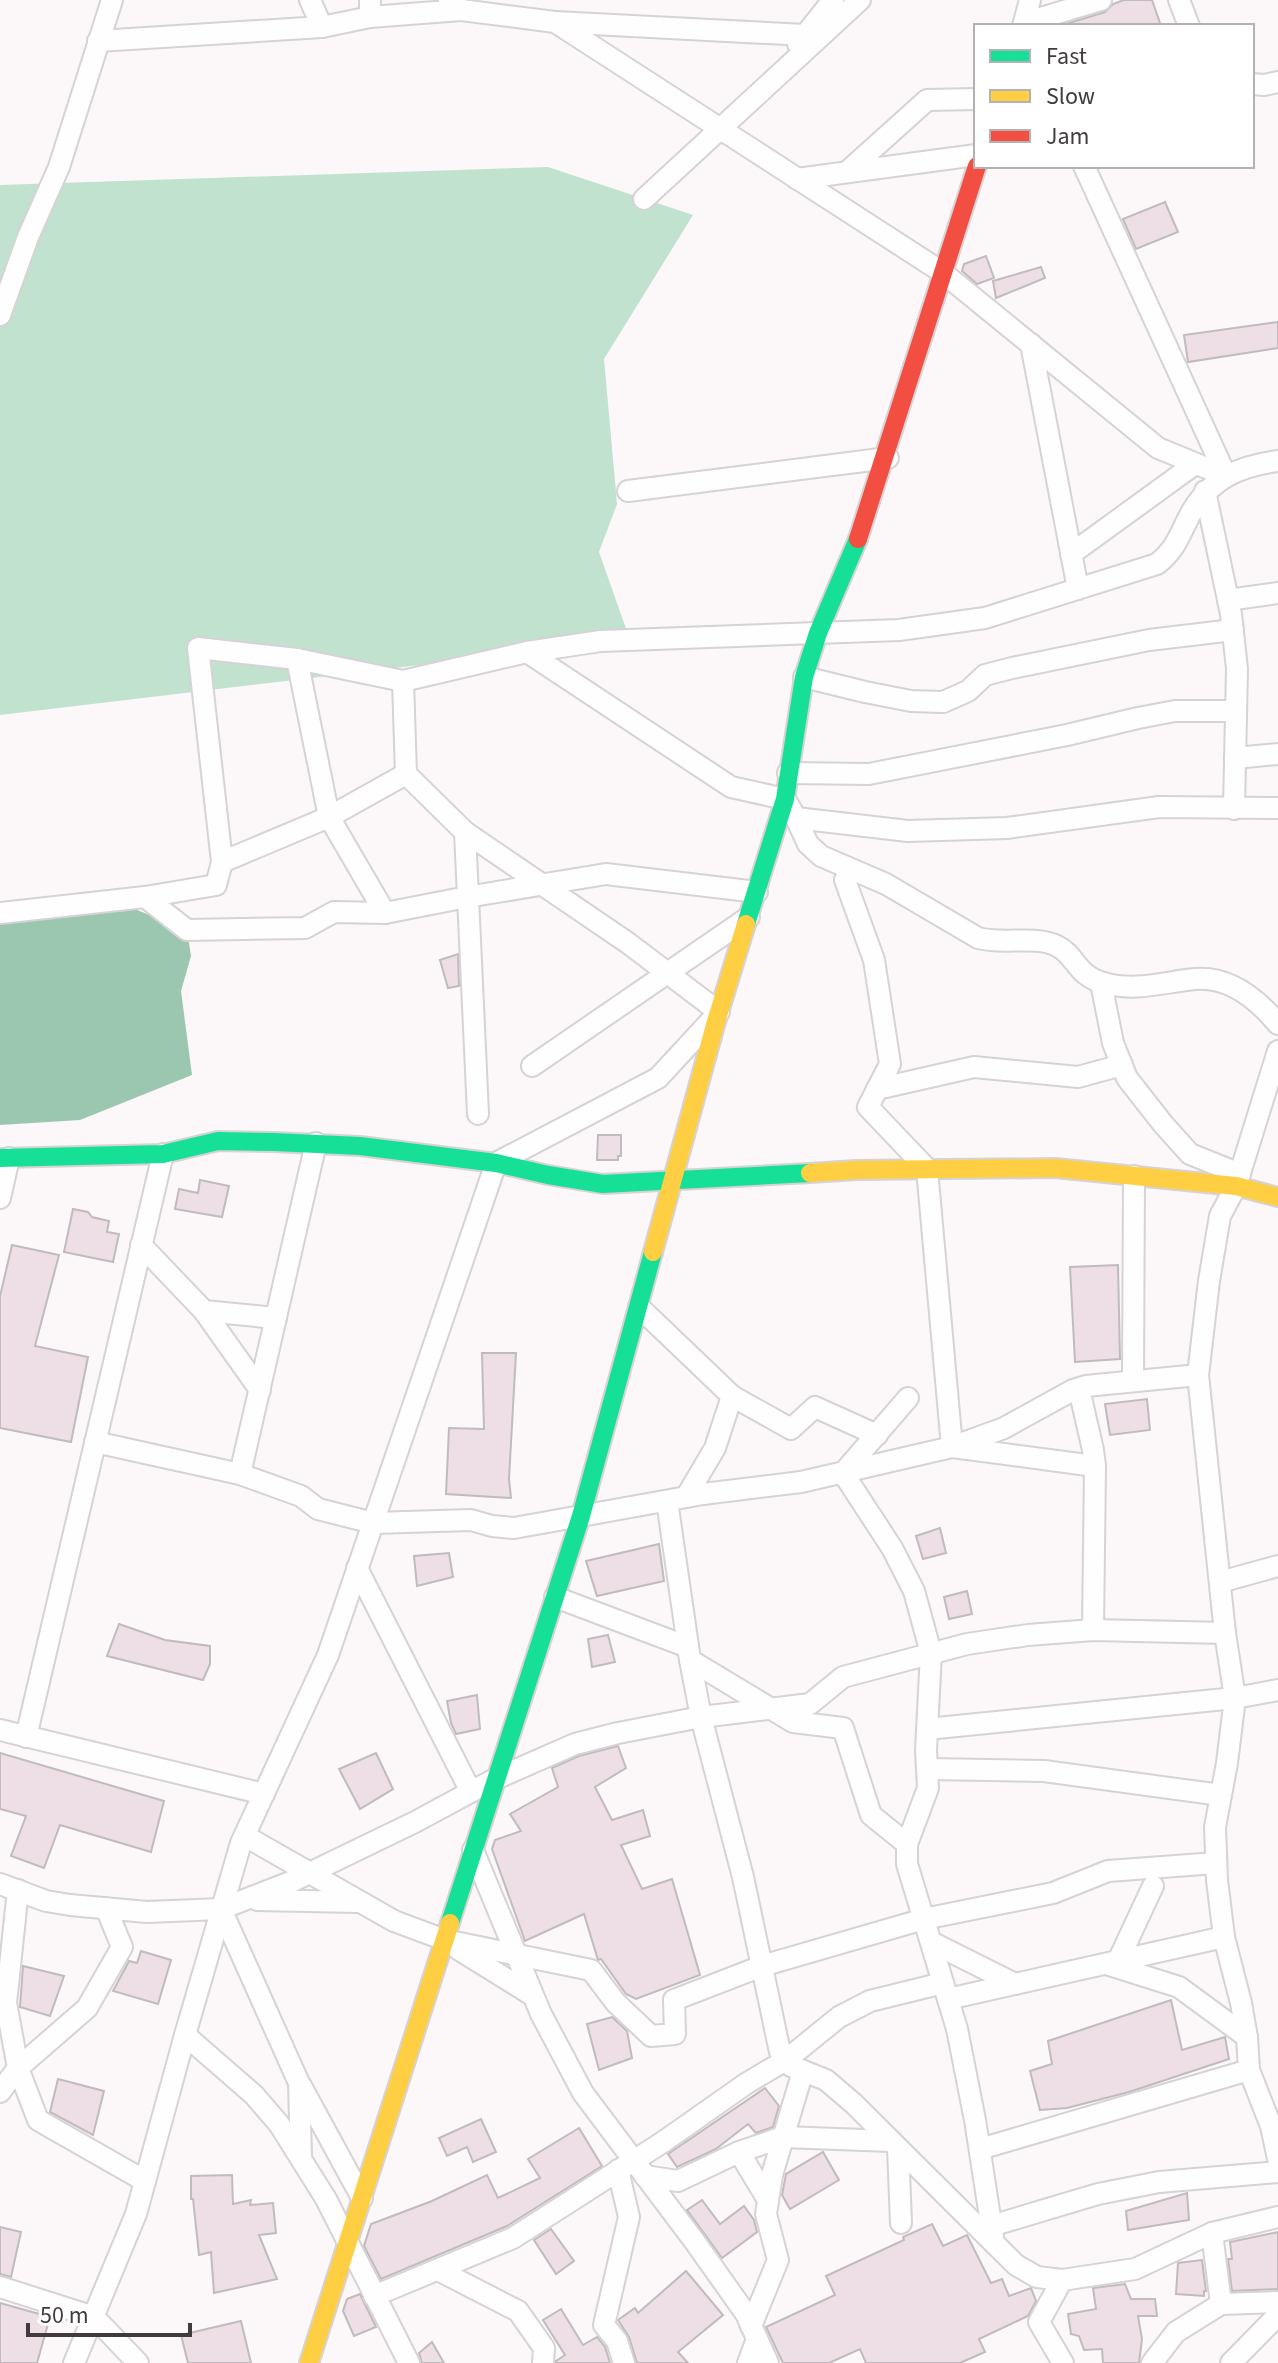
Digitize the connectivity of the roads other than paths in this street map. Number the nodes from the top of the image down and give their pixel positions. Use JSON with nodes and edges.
{"nodes":[{"id":1,"x":112,"y":0,"type":"edge"},
{"id":2,"x":310,"y":0,"type":"edge"},
{"id":3,"x":833,"y":0,"type":"edge"},
{"id":4,"x":860,"y":0,"type":"edge"},
{"id":5,"x":1030,"y":0,"type":"edge"},
{"id":6,"x":1101,"y":0,"type":"edge"},
{"id":7,"x":1179,"y":0,"type":"edge"},
{"id":8,"x":455,"y":5,"type":"edge"},
{"id":9,"x":370,"y":8,"type":"edge"},
{"id":10,"x":1048,"y":21,"type":"edge"},
{"id":11,"x":555,"y":22,"type":"junction"},
{"id":12,"x":1024,"y":24,"type":"edge"},
{"id":13,"x":1188,"y":24,"type":"edge"},
{"id":14,"x":322,"y":27,"type":"junction"},
{"id":15,"x":805,"y":35,"type":"junction"},
{"id":16,"x":98,"y":41,"type":"junction"},
{"id":17,"x":1278,"y":82,"type":"edge"},
{"id":18,"x":1254,"y":84,"type":"edge"},
{"id":19,"x":757,"y":95,"type":"junction"},
{"id":20,"x":974,"y":99,"type":"edge"},
{"id":21,"x":719,"y":129,"type":"junction"},
{"id":22,"x":974,"y":155,"type":"edge"},
{"id":23,"x":976,"y":168,"type":"edge"},
{"id":24,"x":1085,"y":168,"type":"edge"},
{"id":25,"x":847,"y":172,"type":"junction"},
{"id":26,"x":797,"y":179,"type":"junction"},
{"id":27,"x":644,"y":199,"type":"dead end"},
{"id":28,"x":942,"y":272,"type":"junction"},
{"id":29,"x":0,"y":315,"type":"edge"},
{"id":30,"x":1031,"y":344,"type":"junction"},
{"id":31,"x":886,"y":459,"type":"junction"},
{"id":32,"x":1278,"y":461,"type":"edge"},
{"id":33,"x":1195,"y":464,"type":"junction"},
{"id":34,"x":1226,"y":476,"type":"junction"},
{"id":35,"x":628,"y":491,"type":"dead end"},
{"id":36,"x":1205,"y":491,"type":"junction"},
{"id":37,"x":1071,"y":554,"type":"junction"},
{"id":38,"x":1078,"y":589,"type":"junction"},
{"id":39,"x":1278,"y":593,"type":"edge"},
{"id":40,"x":1228,"y":600,"type":"junction"},
{"id":41,"x":1233,"y":630,"type":"junction"},
{"id":42,"x":818,"y":633,"type":"junction"},
{"id":43,"x":527,"y":652,"type":"junction"},
{"id":44,"x":297,"y":659,"type":"junction"},
{"id":45,"x":804,"y":677,"type":"junction"},
{"id":46,"x":403,"y":681,"type":"junction"},
{"id":47,"x":1236,"y":711,"type":"junction"},
{"id":48,"x":1278,"y":754,"type":"edge"},
{"id":49,"x":1235,"y":758,"type":"junction"},
{"id":50,"x":788,"y":773,"type":"junction"},
{"id":51,"x":406,"y":774,"type":"junction"},
{"id":52,"x":785,"y":799,"type":"junction"},
{"id":53,"x":1278,"y":808,"type":"edge"},
{"id":54,"x":1234,"y":809,"type":"junction"},
{"id":55,"x":329,"y":817,"type":"junction"},
{"id":56,"x":796,"y":818,"type":"junction"},
{"id":57,"x":465,"y":832,"type":"junction"},
{"id":58,"x":222,"y":862,"type":"junction"},
{"id":59,"x":845,"y":880,"type":"dead end"},
{"id":60,"x":542,"y":885,"type":"junction"},
{"id":61,"x":757,"y":892,"type":"junction"},
{"id":62,"x":145,"y":897,"type":"junction"},
{"id":63,"x":467,"y":897,"type":"junction"},
{"id":64,"x":0,"y":913,"type":"edge"},
{"id":65,"x":385,"y":913,"type":"junction"},
{"id":66,"x":749,"y":917,"type":"junction"},
{"id":67,"x":668,"y":973,"type":"junction"},
{"id":68,"x":1101,"y":983,"type":"junction"},
{"id":69,"x":719,"y":1012,"type":"junction"},
{"id":70,"x":1278,"y":1024,"type":"edge"},
{"id":71,"x":1278,"y":1051,"type":"edge"},
{"id":72,"x":1122,"y":1065,"type":"junction"},
{"id":73,"x":532,"y":1066,"type":"dead end"},
{"id":74,"x":877,"y":1089,"type":"junction"},
{"id":75,"x":478,"y":1114,"type":"dead end"},
{"id":76,"x":316,"y":1143,"type":"junction"},
{"id":77,"x":163,"y":1154,"type":"junction"},
{"id":78,"x":5,"y":1158,"type":"edge"},
{"id":79,"x":496,"y":1163,"type":"junction"},
{"id":80,"x":927,"y":1169,"type":"junction"},
{"id":81,"x":1134,"y":1176,"type":"junction"},
{"id":82,"x":674,"y":1180,"type":"junction"},
{"id":83,"x":1238,"y":1180,"type":"junction"},
{"id":84,"x":1278,"y":1197,"type":"edge"},
{"id":85,"x":0,"y":1198,"type":"edge"},
{"id":86,"x":141,"y":1245,"type":"junction"},
{"id":87,"x":639,"y":1307,"type":"junction"},
{"id":88,"x":204,"y":1311,"type":"junction"},
{"id":89,"x":276,"y":1318,"type":"junction"},
{"id":90,"x":1198,"y":1375,"type":"junction"},
{"id":91,"x":1133,"y":1381,"type":"junction"},
{"id":92,"x":1079,"y":1389,"type":"junction"},
{"id":93,"x":260,"y":1390,"type":"junction"},
{"id":94,"x":732,"y":1396,"type":"junction"},
{"id":95,"x":908,"y":1398,"type":"dead end"},
{"id":96,"x":877,"y":1435,"type":"junction"},
{"id":97,"x":95,"y":1442,"type":"junction"},
{"id":98,"x":952,"y":1447,"type":"junction"},
{"id":99,"x":1095,"y":1466,"type":"junction"},
{"id":100,"x":843,"y":1473,"type":"junction"},
{"id":101,"x":240,"y":1474,"type":"junction"},
{"id":102,"x":676,"y":1499,"type":"junction"},
{"id":103,"x":581,"y":1516,"type":"junction"},
{"id":104,"x":373,"y":1523,"type":"junction"},
{"id":105,"x":1278,"y":1566,"type":"edge"},
{"id":106,"x":357,"y":1568,"type":"junction"},
{"id":107,"x":1220,"y":1582,"type":"junction"},
{"id":108,"x":555,"y":1597,"type":"junction"},
{"id":109,"x":1093,"y":1630,"type":"junction"},
{"id":110,"x":1225,"y":1633,"type":"junction"},
{"id":111,"x":931,"y":1653,"type":"junction"},
{"id":112,"x":689,"y":1654,"type":"junction"},
{"id":113,"x":1278,"y":1690,"type":"edge"},
{"id":114,"x":1235,"y":1698,"type":"junction"},
{"id":115,"x":771,"y":1708,"type":"junction"},
{"id":116,"x":701,"y":1717,"type":"junction"},
{"id":117,"x":927,"y":1729,"type":"junction"},
{"id":118,"x":0,"y":1730,"type":"edge"},
{"id":119,"x":26,"y":1737,"type":"junction"},
{"id":120,"x":927,"y":1769,"type":"junction"},
{"id":121,"x":496,"y":1778,"type":"junction"},
{"id":122,"x":471,"y":1792,"type":"junction"},
{"id":123,"x":264,"y":1794,"type":"junction"},
{"id":124,"x":1221,"y":1795,"type":"junction"},
{"id":125,"x":245,"y":1836,"type":"junction"},
{"id":126,"x":907,"y":1844,"type":"junction"},
{"id":127,"x":473,"y":1850,"type":"junction"},
{"id":128,"x":1216,"y":1863,"type":"junction"},
{"id":129,"x":310,"y":1873,"type":"junction"},
{"id":130,"x":1153,"y":1886,"type":"dead end"},
{"id":131,"x":9,"y":1887,"type":"edge"},
{"id":132,"x":245,"y":1900,"type":"junction"},
{"id":133,"x":360,"y":1902,"type":"junction"},
{"id":134,"x":106,"y":1908,"type":"junction"},
{"id":135,"x":221,"y":1909,"type":"junction"},
{"id":136,"x":924,"y":1919,"type":"junction"},
{"id":137,"x":1224,"y":1937,"type":"junction"},
{"id":138,"x":0,"y":1938,"type":"edge"},
{"id":139,"x":445,"y":1940,"type":"junction"},
{"id":140,"x":931,"y":1942,"type":"junction"},
{"id":141,"x":517,"y":1956,"type":"junction"},
{"id":142,"x":1112,"y":1962,"type":"junction"},
{"id":143,"x":762,"y":1966,"type":"junction"},
{"id":144,"x":1015,"y":1984,"type":"junction"},
{"id":145,"x":946,"y":1991,"type":"junction"},
{"id":146,"x":532,"y":1995,"type":"junction"},
{"id":147,"x":185,"y":2035,"type":"junction"},
{"id":148,"x":1247,"y":2037,"type":"junction"},
{"id":149,"x":794,"y":2065,"type":"junction"},
{"id":150,"x":18,"y":2068,"type":"junction"},
{"id":151,"x":1249,"y":2070,"type":"junction"},
{"id":152,"x":299,"y":2083,"type":"junction"},
{"id":153,"x":0,"y":2092,"type":"edge"},
{"id":154,"x":783,"y":2137,"type":"junction"},
{"id":155,"x":894,"y":2145,"type":"junction"},
{"id":156,"x":980,"y":2149,"type":"junction"},
{"id":157,"x":739,"y":2152,"type":"junction"},
{"id":158,"x":1278,"y":2159,"type":"edge"},
{"id":159,"x":301,"y":2160,"type":"junction"},
{"id":160,"x":632,"y":2169,"type":"junction"},
{"id":161,"x":1278,"y":2172,"type":"edge"},
{"id":162,"x":145,"y":2181,"type":"junction"},
{"id":163,"x":362,"y":2198,"type":"junction"},
{"id":164,"x":768,"y":2200,"type":"junction"},
{"id":165,"x":1278,"y":2217,"type":"edge"},
{"id":166,"x":901,"y":2223,"type":"dead end"},
{"id":167,"x":1212,"y":2233,"type":"junction"},
{"id":168,"x":993,"y":2234,"type":"junction"},
{"id":169,"x":348,"y":2243,"type":"junction"},
{"id":170,"x":438,"y":2270,"type":"junction"},
{"id":171,"x":1062,"y":2280,"type":"junction"},
{"id":172,"x":0,"y":2287,"type":"edge"},
{"id":173,"x":374,"y":2296,"type":"junction"},
{"id":174,"x":1278,"y":2302,"type":"edge"},
{"id":175,"x":1221,"y":2304,"type":"junction"},
{"id":176,"x":1278,"y":2315,"type":"edge"},
{"id":177,"x":94,"y":2317,"type":"junction"},
{"id":178,"x":754,"y":2332,"type":"junction"},
{"id":179,"x":74,"y":2363,"type":"edge"},
{"id":180,"x":138,"y":2363,"type":"edge"},
{"id":181,"x":309,"y":2363,"type":"edge"},
{"id":182,"x":409,"y":2363,"type":"edge"},
{"id":183,"x":543,"y":2363,"type":"edge"},
{"id":184,"x":624,"y":2363,"type":"edge"},
{"id":185,"x":748,"y":2363,"type":"edge"},
{"id":186,"x":768,"y":2363,"type":"edge"},
{"id":187,"x":1063,"y":2363,"type":"edge"},
{"id":188,"x":1152,"y":2363,"type":"edge"},
{"id":189,"x":1231,"y":2363,"type":"edge"}],
"edges":[{"from":1,"to":16,"type":"street"},
{"from":2,"to":14,"type":"street"},
{"from":3,"to":15,"type":"street"},
{"from":4,"to":19,"type":"street"},
{"from":5,"to":12,"type":"street"},
{"from":6,"to":10,"type":"street"},
{"from":7,"to":13,"type":"street"},
{"from":8,"to":9,"type":"street"},
{"from":8,"to":11,"type":"street"},
{"from":9,"to":14,"type":"street"},
{"from":11,"to":15,"type":"street"},
{"from":11,"to":21,"type":"street"},
{"from":14,"to":16,"type":"street"},
{"from":15,"to":19,"type":"street"},
{"from":16,"to":29,"type":"street"},
{"from":17,"to":18,"type":"street"},
{"from":19,"to":21,"type":"street"},
{"from":20,"to":25,"type":"street"},
{"from":21,"to":26,"type":"street"},
{"from":21,"to":27,"type":"street"},
{"from":22,"to":25,"type":"street"},
{"from":23,"to":28,"type":"street"},
{"from":24,"to":34,"type":"street"},
{"from":25,"to":26,"type":"street"},
{"from":26,"to":28,"type":"street"},
{"from":28,"to":30,"type":"street"},
{"from":28,"to":31,"type":"street"},
{"from":30,"to":33,"type":"street"},
{"from":30,"to":37,"type":"street"},
{"from":31,"to":35,"type":"street"},
{"from":31,"to":42,"type":"street"},
{"from":32,"to":34,"type":"street"},
{"from":33,"to":34,"type":"street"},
{"from":33,"to":37,"type":"street"},
{"from":34,"to":36,"type":"street"},
{"from":36,"to":38,"type":"street"},
{"from":36,"to":40,"type":"street"},
{"from":37,"to":38,"type":"street"},
{"from":38,"to":42,"type":"street"},
{"from":39,"to":40,"type":"street"},
{"from":40,"to":41,"type":"street"},
{"from":41,"to":45,"type":"street"},
{"from":41,"to":47,"type":"street"},
{"from":42,"to":43,"type":"street"},
{"from":42,"to":45,"type":"street"},
{"from":43,"to":46,"type":"street"},
{"from":43,"to":52,"type":"street"},
{"from":44,"to":46,"type":"street"},
{"from":44,"to":55,"type":"street"},
{"from":44,"to":58,"type":"street"},
{"from":45,"to":50,"type":"street"},
{"from":46,"to":51,"type":"street"},
{"from":47,"to":49,"type":"street"},
{"from":47,"to":50,"type":"street"},
{"from":48,"to":49,"type":"street"},
{"from":49,"to":54,"type":"street"},
{"from":50,"to":52,"type":"street"},
{"from":51,"to":55,"type":"street"},
{"from":51,"to":57,"type":"street"},
{"from":52,"to":56,"type":"street"},
{"from":52,"to":61,"type":"street"},
{"from":53,"to":54,"type":"street"},
{"from":54,"to":56,"type":"street"},
{"from":55,"to":58,"type":"street"},
{"from":55,"to":65,"type":"street"},
{"from":56,"to":68,"type":"street"},
{"from":57,"to":60,"type":"street"},
{"from":57,"to":63,"type":"street"},
{"from":58,"to":62,"type":"street"},
{"from":59,"to":74,"type":"street"},
{"from":60,"to":61,"type":"street"},
{"from":60,"to":63,"type":"street"},
{"from":60,"to":67,"type":"street"},
{"from":61,"to":66,"type":"street"},
{"from":62,"to":64,"type":"street"},
{"from":62,"to":65,"type":"street"},
{"from":63,"to":65,"type":"street"},
{"from":63,"to":75,"type":"street"},
{"from":66,"to":67,"type":"street"},
{"from":66,"to":69,"type":"street"},
{"from":67,"to":69,"type":"street"},
{"from":67,"to":73,"type":"street"},
{"from":68,"to":70,"type":"street"},
{"from":68,"to":72,"type":"street"},
{"from":69,"to":79,"type":"street"},
{"from":69,"to":82,"type":"street"},
{"from":71,"to":83,"type":"street"},
{"from":72,"to":74,"type":"street"},
{"from":72,"to":83,"type":"street"},
{"from":74,"to":80,"type":"street"},
{"from":76,"to":77,"type":"street"},
{"from":76,"to":79,"type":"street"},
{"from":76,"to":89,"type":"street"},
{"from":77,"to":78,"type":"street"},
{"from":77,"to":86,"type":"street"},
{"from":78,"to":85,"type":"street"},
{"from":79,"to":82,"type":"street"},
{"from":79,"to":104,"type":"street"},
{"from":80,"to":81,"type":"street"},
{"from":80,"to":82,"type":"street"},
{"from":80,"to":98,"type":"street"},
{"from":81,"to":83,"type":"street"},
{"from":81,"to":91,"type":"street"},
{"from":82,"to":87,"type":"street"},
{"from":83,"to":84,"type":"street"},
{"from":83,"to":90,"type":"street"},
{"from":86,"to":88,"type":"street"},
{"from":86,"to":97,"type":"street"},
{"from":87,"to":94,"type":"street"},
{"from":87,"to":103,"type":"street"},
{"from":88,"to":89,"type":"street"},
{"from":88,"to":93,"type":"street"},
{"from":89,"to":93,"type":"street"},
{"from":90,"to":91,"type":"street"},
{"from":90,"to":107,"type":"street"},
{"from":91,"to":92,"type":"street"},
{"from":92,"to":98,"type":"street"},
{"from":92,"to":99,"type":"street"},
{"from":93,"to":101,"type":"street"},
{"from":94,"to":96,"type":"street"},
{"from":94,"to":102,"type":"street"},
{"from":95,"to":96,"type":"street"},
{"from":96,"to":100,"type":"street"},
{"from":97,"to":101,"type":"street"},
{"from":97,"to":119,"type":"street"},
{"from":98,"to":99,"type":"street"},
{"from":98,"to":100,"type":"street"},
{"from":99,"to":109,"type":"street"},
{"from":100,"to":102,"type":"street"},
{"from":100,"to":111,"type":"street"},
{"from":101,"to":104,"type":"street"},
{"from":102,"to":103,"type":"street"},
{"from":102,"to":112,"type":"street"},
{"from":103,"to":104,"type":"street"},
{"from":103,"to":108,"type":"street"},
{"from":104,"to":106,"type":"street"},
{"from":105,"to":107,"type":"street"},
{"from":106,"to":122,"type":"street"},
{"from":106,"to":123,"type":"street"},
{"from":107,"to":110,"type":"street"},
{"from":108,"to":112,"type":"street"},
{"from":108,"to":121,"type":"street"},
{"from":109,"to":110,"type":"street"},
{"from":109,"to":111,"type":"street"},
{"from":110,"to":114,"type":"street"},
{"from":111,"to":115,"type":"street"},
{"from":111,"to":117,"type":"street"},
{"from":112,"to":115,"type":"street"},
{"from":112,"to":116,"type":"street"},
{"from":113,"to":114,"type":"street"},
{"from":114,"to":117,"type":"street"},
{"from":114,"to":124,"type":"street"},
{"from":115,"to":116,"type":"street"},
{"from":115,"to":126,"type":"street"},
{"from":116,"to":121,"type":"street"},
{"from":116,"to":143,"type":"street"},
{"from":117,"to":120,"type":"street"},
{"from":118,"to":119,"type":"street"},
{"from":119,"to":123,"type":"street"},
{"from":120,"to":124,"type":"street"},
{"from":120,"to":126,"type":"street"},
{"from":121,"to":122,"type":"street"},
{"from":121,"to":127,"type":"street"},
{"from":122,"to":129,"type":"street"},
{"from":123,"to":125,"type":"street"},
{"from":124,"to":128,"type":"street"},
{"from":125,"to":129,"type":"street"},
{"from":125,"to":135,"type":"street"},
{"from":126,"to":136,"type":"street"},
{"from":127,"to":139,"type":"street"},
{"from":127,"to":141,"type":"street"},
{"from":128,"to":136,"type":"street"},
{"from":128,"to":137,"type":"street"},
{"from":129,"to":132,"type":"street"},
{"from":129,"to":133,"type":"street"},
{"from":130,"to":142,"type":"street"},
{"from":131,"to":134,"type":"street"},
{"from":131,"to":138,"type":"street"},
{"from":131,"to":150,"type":"street"},
{"from":132,"to":133,"type":"street"},
{"from":132,"to":135,"type":"street"},
{"from":133,"to":139,"type":"street"},
{"from":134,"to":135,"type":"street"},
{"from":134,"to":150,"type":"street"},
{"from":135,"to":147,"type":"street"},
{"from":135,"to":152,"type":"street"},
{"from":136,"to":140,"type":"street"},
{"from":136,"to":143,"type":"street"},
{"from":137,"to":142,"type":"street"},
{"from":137,"to":148,"type":"street"},
{"from":139,"to":141,"type":"street"},
{"from":139,"to":146,"type":"street"},
{"from":139,"to":163,"type":"street"},
{"from":140,"to":144,"type":"street"},
{"from":140,"to":145,"type":"street"},
{"from":141,"to":143,"type":"street"},
{"from":141,"to":146,"type":"street"},
{"from":142,"to":144,"type":"street"},
{"from":142,"to":148,"type":"street"},
{"from":143,"to":149,"type":"street"},
{"from":144,"to":145,"type":"street"},
{"from":145,"to":149,"type":"street"},
{"from":145,"to":156,"type":"street"},
{"from":146,"to":160,"type":"street"},
{"from":147,"to":159,"type":"street"},
{"from":147,"to":162,"type":"street"},
{"from":148,"to":151,"type":"street"},
{"from":149,"to":154,"type":"street"},
{"from":149,"to":155,"type":"street"},
{"from":149,"to":160,"type":"street"},
{"from":150,"to":153,"type":"street"},
{"from":150,"to":162,"type":"street"},
{"from":151,"to":156,"type":"street"},
{"from":151,"to":158,"type":"street"},
{"from":152,"to":159,"type":"street"},
{"from":152,"to":163,"type":"street"},
{"from":154,"to":155,"type":"street"},
{"from":154,"to":157,"type":"street"},
{"from":154,"to":164,"type":"street"},
{"from":155,"to":166,"type":"street"},
{"from":155,"to":168,"type":"street"},
{"from":156,"to":168,"type":"street"},
{"from":157,"to":160,"type":"street"},
{"from":157,"to":164,"type":"street"},
{"from":159,"to":169,"type":"street"},
{"from":160,"to":170,"type":"street"},
{"from":160,"to":178,"type":"street"},
{"from":160,"to":184,"type":"street"},
{"from":161,"to":168,"type":"street"},
{"from":162,"to":177,"type":"street"},
{"from":163,"to":169,"type":"street"},
{"from":164,"to":178,"type":"street"},
{"from":165,"to":167,"type":"street"},
{"from":167,"to":171,"type":"street"},
{"from":167,"to":175,"type":"street"},
{"from":168,"to":171,"type":"street"},
{"from":169,"to":173,"type":"street"},
{"from":169,"to":181,"type":"street"},
{"from":170,"to":173,"type":"street"},
{"from":170,"to":183,"type":"street"},
{"from":171,"to":187,"type":"street"},
{"from":172,"to":177,"type":"street"},
{"from":173,"to":182,"type":"street"},
{"from":174,"to":175,"type":"street"},
{"from":175,"to":188,"type":"street"},
{"from":176,"to":189,"type":"street"},
{"from":177,"to":179,"type":"street"},
{"from":177,"to":180,"type":"street"},
{"from":178,"to":185,"type":"street"},
{"from":178,"to":186,"type":"street"}]}
